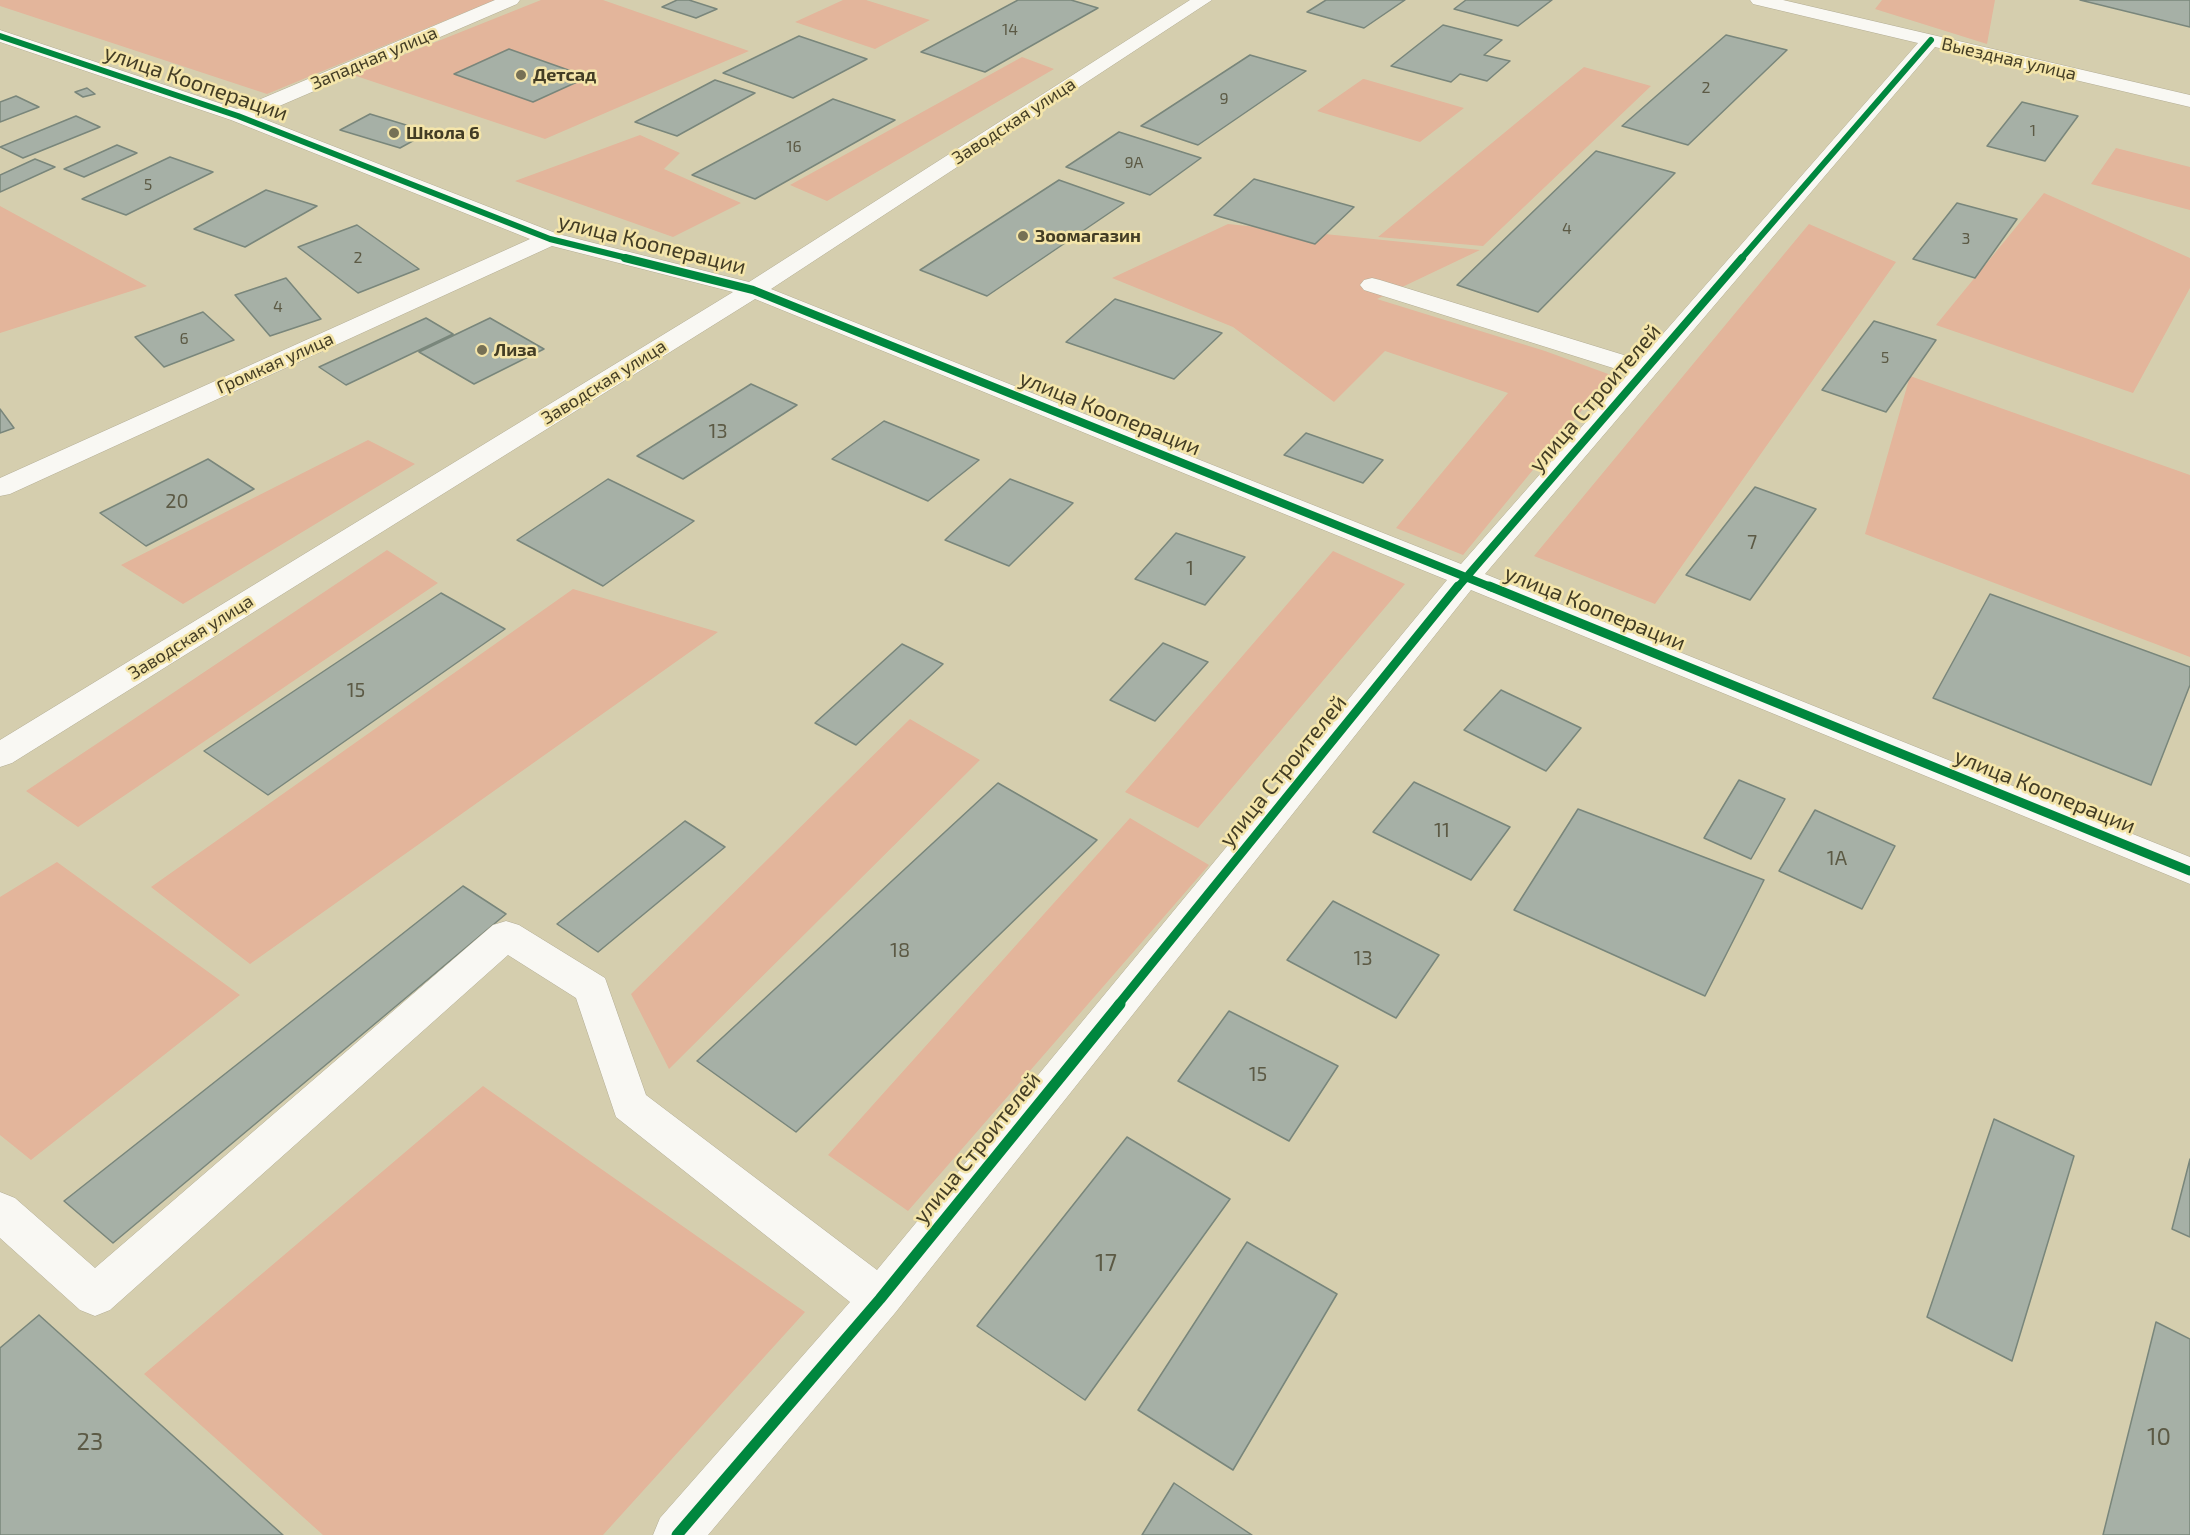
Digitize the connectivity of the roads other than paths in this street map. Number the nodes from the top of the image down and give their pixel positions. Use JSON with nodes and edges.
{"nodes":[{"id":1,"x":511,"y":0,"type":"edge"},
{"id":2,"x":1203,"y":0,"type":"edge"},
{"id":3,"x":1759,"y":0,"type":"edge"},
{"id":4,"x":0,"y":36,"type":"edge"},
{"id":5,"x":1931,"y":40,"type":"junction"},
{"id":6,"x":2190,"y":101,"type":"edge"},
{"id":7,"x":238,"y":116,"type":"junction"},
{"id":8,"x":550,"y":239,"type":"junction"},
{"id":9,"x":1372,"y":285,"type":"dead end"},
{"id":10,"x":753,"y":290,"type":"junction"},
{"id":11,"x":1645,"y":370,"type":"junction"},
{"id":12,"x":0,"y":488,"type":"edge"},
{"id":13,"x":1466,"y":577,"type":"junction"},
{"id":14,"x":0,"y":755,"type":"edge"},
{"id":15,"x":2190,"y":871,"type":"edge"},
{"id":16,"x":0,"y":1211,"type":"edge"},
{"id":17,"x":880,"y":1299,"type":"junction"},
{"id":18,"x":677,"y":1535,"type":"edge"}],
"edges":[{"from":1,"to":7,"type":"street","name":"Западная улица"},
{"from":2,"to":10,"type":"street","name":"Заводская улица"},
{"from":3,"to":5,"type":"street","name":"Выездная улица"},
{"from":4,"to":7,"type":"street","name":"улица Кооперации"},
{"from":5,"to":6,"type":"street","name":"Выездная улица"},
{"from":5,"to":11,"type":"street","name":"улица Строителей"},
{"from":7,"to":8,"type":"street","name":"улица Кооперации"},
{"from":8,"to":10,"type":"street","name":"улица Кооперации"},
{"from":8,"to":12,"type":"street","name":"Громкая улица"},
{"from":9,"to":11,"type":"street"},
{"from":10,"to":13,"type":"street","name":"улица Кооперации"},
{"from":10,"to":14,"type":"street","name":"Заводская улица"},
{"from":11,"to":13,"type":"street","name":"улица Строителей"},
{"from":13,"to":15,"type":"street","name":"улица Кооперации"},
{"from":13,"to":17,"type":"street","name":"улица Строителей"},
{"from":16,"to":17,"type":"street"},
{"from":17,"to":18,"type":"street","name":"улица Строителей"}]}
